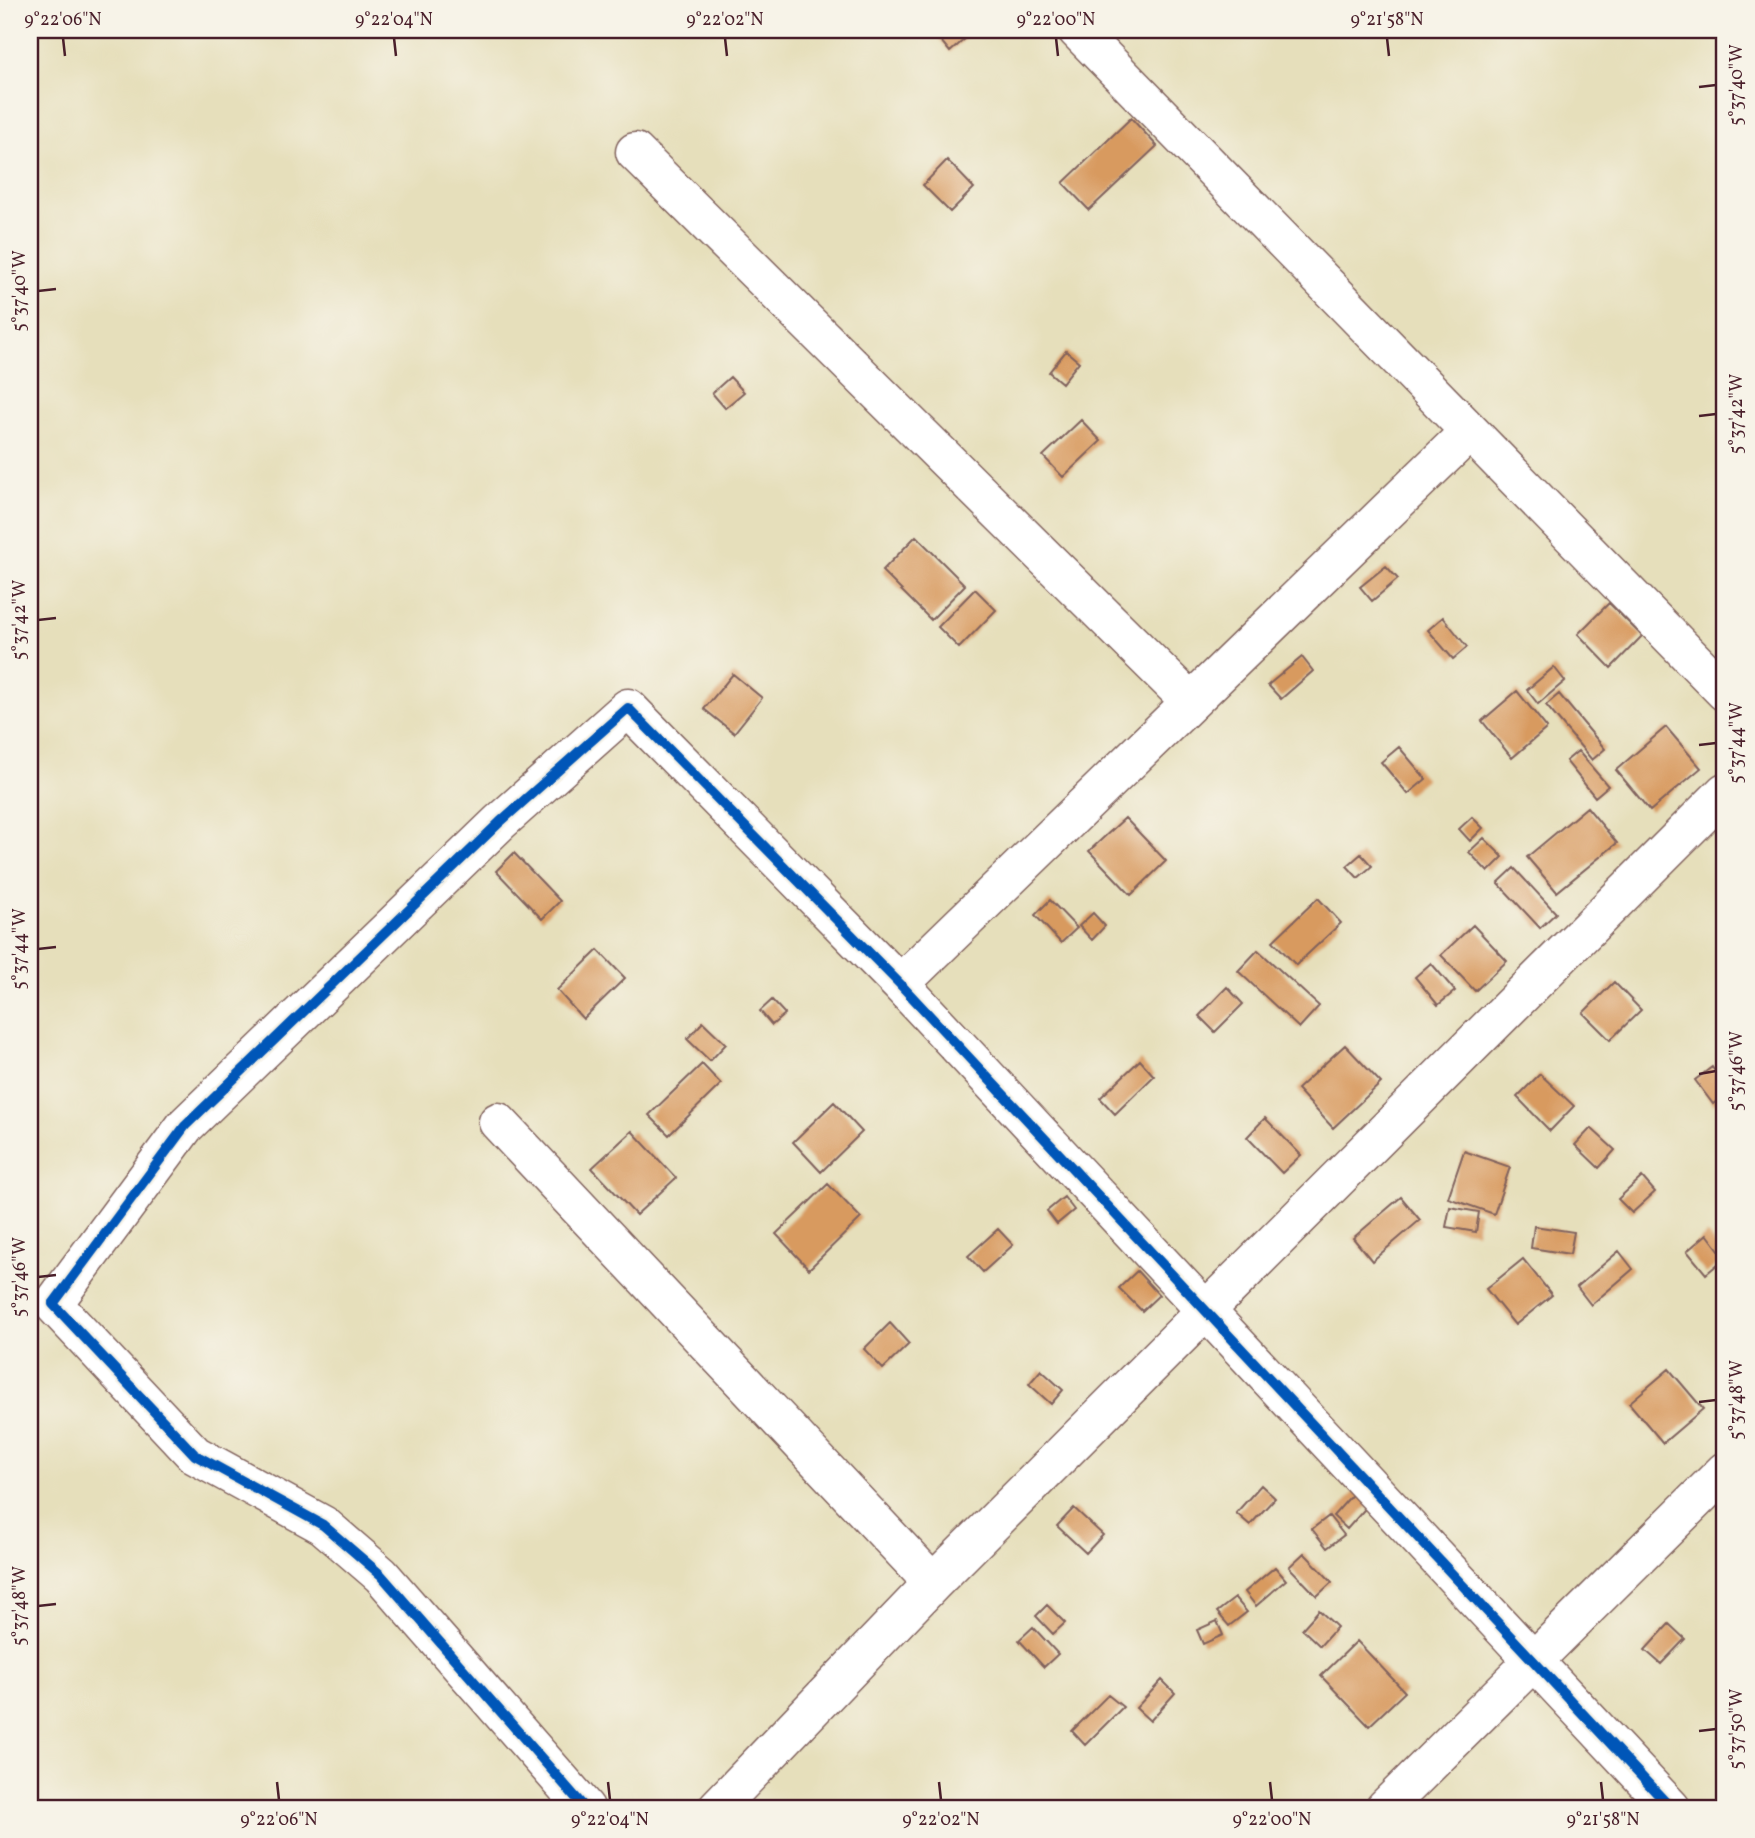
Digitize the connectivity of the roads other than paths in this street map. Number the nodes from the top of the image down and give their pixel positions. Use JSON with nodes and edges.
{"nodes":[{"id":1,"x":1077,"y":30,"type":"edge"},
{"id":2,"x":635,"y":152,"type":"dead end"},
{"id":3,"x":1469,"y":432,"type":"junction"},
{"id":4,"x":1725,"y":692,"type":"edge"},
{"id":5,"x":1190,"y":701,"type":"junction"},
{"id":6,"x":1725,"y":792,"type":"edge"},
{"id":7,"x":900,"y":984,"type":"junction"},
{"id":8,"x":498,"y":1122,"type":"dead end"},
{"id":9,"x":1205,"y":1310,"type":"junction"},
{"id":10,"x":1725,"y":1471,"type":"edge"},
{"id":11,"x":933,"y":1583,"type":"junction"},
{"id":12,"x":1533,"y":1660,"type":"junction"},
{"id":13,"x":585,"y":1808,"type":"edge"},
{"id":14,"x":717,"y":1808,"type":"edge"},
{"id":15,"x":1385,"y":1808,"type":"edge"},
{"id":16,"x":1671,"y":1808,"type":"edge"}],
"edges":[{"from":1,"to":3,"type":"street"},
{"from":2,"to":5,"type":"street"},
{"from":3,"to":4,"type":"street"},
{"from":3,"to":5,"type":"street"},
{"from":5,"to":7,"type":"street"},
{"from":6,"to":9,"type":"street"},
{"from":7,"to":9,"type":"street"},
{"from":7,"to":13,"type":"street"},
{"from":8,"to":11,"type":"street"},
{"from":9,"to":11,"type":"street"},
{"from":9,"to":12,"type":"street"},
{"from":10,"to":12,"type":"street"},
{"from":11,"to":14,"type":"street"},
{"from":12,"to":15,"type":"street"},
{"from":12,"to":16,"type":"street"}]}
